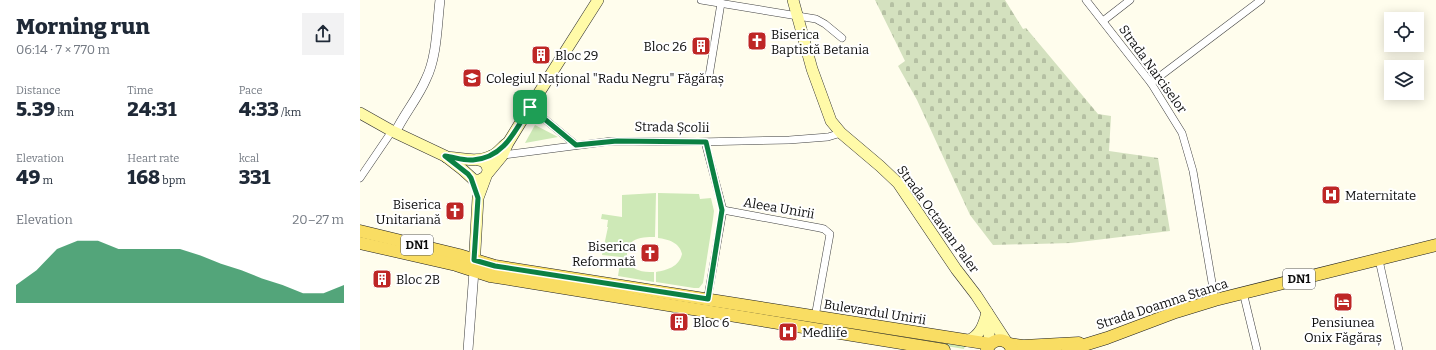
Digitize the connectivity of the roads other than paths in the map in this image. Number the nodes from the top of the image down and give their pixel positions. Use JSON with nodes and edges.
{"nodes":[{"id":1,"x":440,"y":0,"type":"edge"},
{"id":2,"x":598,"y":0,"type":"edge"},
{"id":3,"x":701,"y":0,"type":"edge"},
{"id":4,"x":793,"y":0,"type":"edge"},
{"id":5,"x":1086,"y":0,"type":"edge"},
{"id":6,"x":1130,"y":0,"type":"edge"},
{"id":7,"x":1261,"y":0,"type":"edge"},
{"id":8,"x":721,"y":3,"type":"junction"},
{"id":9,"x":797,"y":16,"type":"junction"},
{"id":10,"x":1103,"y":21,"type":"junction"},
{"id":11,"x":842,"y":38,"type":"dead end"},
{"id":12,"x":709,"y":76,"type":"dead end"},
{"id":13,"x":1151,"y":83,"type":"junction"},
{"id":14,"x":530,"y":107,"type":"junction"},
{"id":15,"x":360,"y":113,"type":"edge"},
{"id":16,"x":394,"y":132,"type":"junction"},
{"id":17,"x":841,"y":133,"type":"junction"},
{"id":18,"x":706,"y":142,"type":"junction"},
{"id":19,"x":508,"y":143,"type":"junction"},
{"id":20,"x":576,"y":145,"type":"junction"},
{"id":21,"x":503,"y":155,"type":"junction"},
{"id":22,"x":445,"y":156,"type":"junction"},
{"id":23,"x":476,"y":160,"type":"junction"},
{"id":24,"x":486,"y":175,"type":"junction"},
{"id":25,"x":469,"y":176,"type":"junction"},
{"id":26,"x":360,"y":178,"type":"edge"},
{"id":27,"x":478,"y":198,"type":"junction"},
{"id":28,"x":722,"y":210,"type":"junction"},
{"id":29,"x":360,"y":231,"type":"edge"},
{"id":30,"x":360,"y":243,"type":"edge"},
{"id":31,"x":1434,"y":246,"type":"edge"},
{"id":32,"x":1379,"y":260,"type":"junction"},
{"id":33,"x":474,"y":265,"type":"junction"},
{"id":34,"x":1243,"y":292,"type":"junction"},
{"id":35,"x":708,"y":299,"type":"junction"},
{"id":36,"x":1215,"y":300,"type":"junction"},
{"id":37,"x":756,"y":307,"type":"junction"},
{"id":38,"x":706,"y":312,"type":"junction"},
{"id":39,"x":987,"y":312,"type":"junction"},
{"id":40,"x":815,"y":317,"type":"junction"},
{"id":41,"x":754,"y":320,"type":"junction"},
{"id":42,"x":967,"y":341,"type":"junction"},
{"id":43,"x":1090,"y":343,"type":"junction"},
{"id":44,"x":1009,"y":345,"type":"edge"},
{"id":45,"x":894,"y":346,"type":"edge"},
{"id":46,"x":988,"y":347,"type":"edge"},
{"id":47,"x":468,"y":350,"type":"edge"},
{"id":48,"x":944,"y":350,"type":"edge"},
{"id":49,"x":1068,"y":350,"type":"edge"},
{"id":50,"x":1257,"y":350,"type":"edge"},
{"id":51,"x":1399,"y":350,"type":"edge"}],
"edges":[{"from":1,"to":16,"type":"street"},
{"from":2,"to":14,"type":"main road"},
{"from":3,"to":8,"type":"street"},
{"from":4,"to":9,"type":"main road","name":"Strada Octavian Paler"},
{"from":5,"to":10,"type":"street","name":"Strada Narciselor"},
{"from":6,"to":10,"type":"street"},
{"from":7,"to":13,"type":"street"},
{"from":8,"to":9,"type":"street"},
{"from":8,"to":12,"type":"street"},
{"from":9,"to":11,"type":"street"},
{"from":9,"to":17,"type":"main road","name":"Strada Octavian Paler"},
{"from":10,"to":13,"type":"street","name":"Strada Narciselor"},
{"from":13,"to":36,"type":"street","name":"Strada Narciselor"},
{"from":14,"to":19,"type":"main road"},
{"from":14,"to":20,"type":"street"},
{"from":15,"to":16,"type":"main road"},
{"from":16,"to":22,"type":"main road"},
{"from":16,"to":26,"type":"street"},
{"from":17,"to":18,"type":"street","name":"Strada Școlii"},
{"from":17,"to":39,"type":"main road","name":"Strada Octavian Paler"},
{"from":18,"to":20,"type":"street","name":"Strada Școlii"},
{"from":18,"to":28,"type":"street"},
{"from":19,"to":21,"type":"main road"},
{"from":19,"to":23,"type":"main road"},
{"from":20,"to":21,"type":"street","name":"Strada Școlii"},
{"from":21,"to":24,"type":"main road"},
{"from":22,"to":23,"type":"main road"},
{"from":22,"to":25,"type":"main road"},
{"from":23,"to":24,"type":"main road"},
{"from":23,"to":25,"type":"main road"},
{"from":24,"to":25,"type":"main road"},
{"from":24,"to":27,"type":"main road"},
{"from":25,"to":27,"type":"main road"},
{"from":27,"to":33,"type":"main road"},
{"from":28,"to":35,"type":"street"},
{"from":28,"to":40,"type":"street","name":"Aleea Unirii"},
{"from":29,"to":33,"type":"main road","name":"Bulevardul Unirii","number":"DN1"},
{"from":30,"to":33,"type":"main road","name":"Bulevardul Unirii","number":"DN1"},
{"from":31,"to":32,"type":"main road","name":"Strada Doamna Stanca","number":"DN1"},
{"from":32,"to":34,"type":"main road","name":"Strada Doamna Stanca","number":"DN1"},
{"from":32,"to":51,"type":"street"},
{"from":33,"to":35,"type":"main road","name":"Bulevardul Unirii","number":"DN1"},
{"from":33,"to":38,"type":"main road","name":"Bulevardul Unirii","number":"DN1"},
{"from":33,"to":47,"type":"street"},
{"from":34,"to":36,"type":"main road","name":"Strada Doamna Stanca","number":"DN1"},
{"from":34,"to":50,"type":"street"},
{"from":35,"to":37,"type":"main road","name":"Bulevardul Unirii","number":"DN1"},
{"from":35,"to":38,"type":"street"},
{"from":36,"to":43,"type":"main road","name":"Strada Doamna Stanca","number":"DN1"},
{"from":37,"to":40,"type":"main road","name":"Bulevardul Unirii","number":"DN1"},
{"from":37,"to":41,"type":"street"},
{"from":38,"to":41,"type":"main road","name":"Bulevardul Unirii","number":"DN1"},
{"from":39,"to":42,"type":"main road"},
{"from":39,"to":44,"type":"main road","name":"Strada Octavian Paler"},
{"from":39,"to":46,"type":"main road"},
{"from":40,"to":42,"type":"main road","name":"Bulevardul Unirii","number":"DN1"},
{"from":41,"to":45,"type":"main road","name":"Bulevardul Unirii","number":"DN1"},
{"from":42,"to":46,"type":"main road","name":"Bulevardul Unirii","number":"DN1"},
{"from":43,"to":44,"type":"main road","name":"Strada Doamna Stanca","number":"DN1"},
{"from":43,"to":49,"type":"main road","name":"Strada Doamna Stanca","number":"DN1"},
{"from":44,"to":46,"type":"main road","number":"DN1"},
{"from":45,"to":48,"type":"main road","name":"Bulevardul Unirii","number":"DN1"}]}
